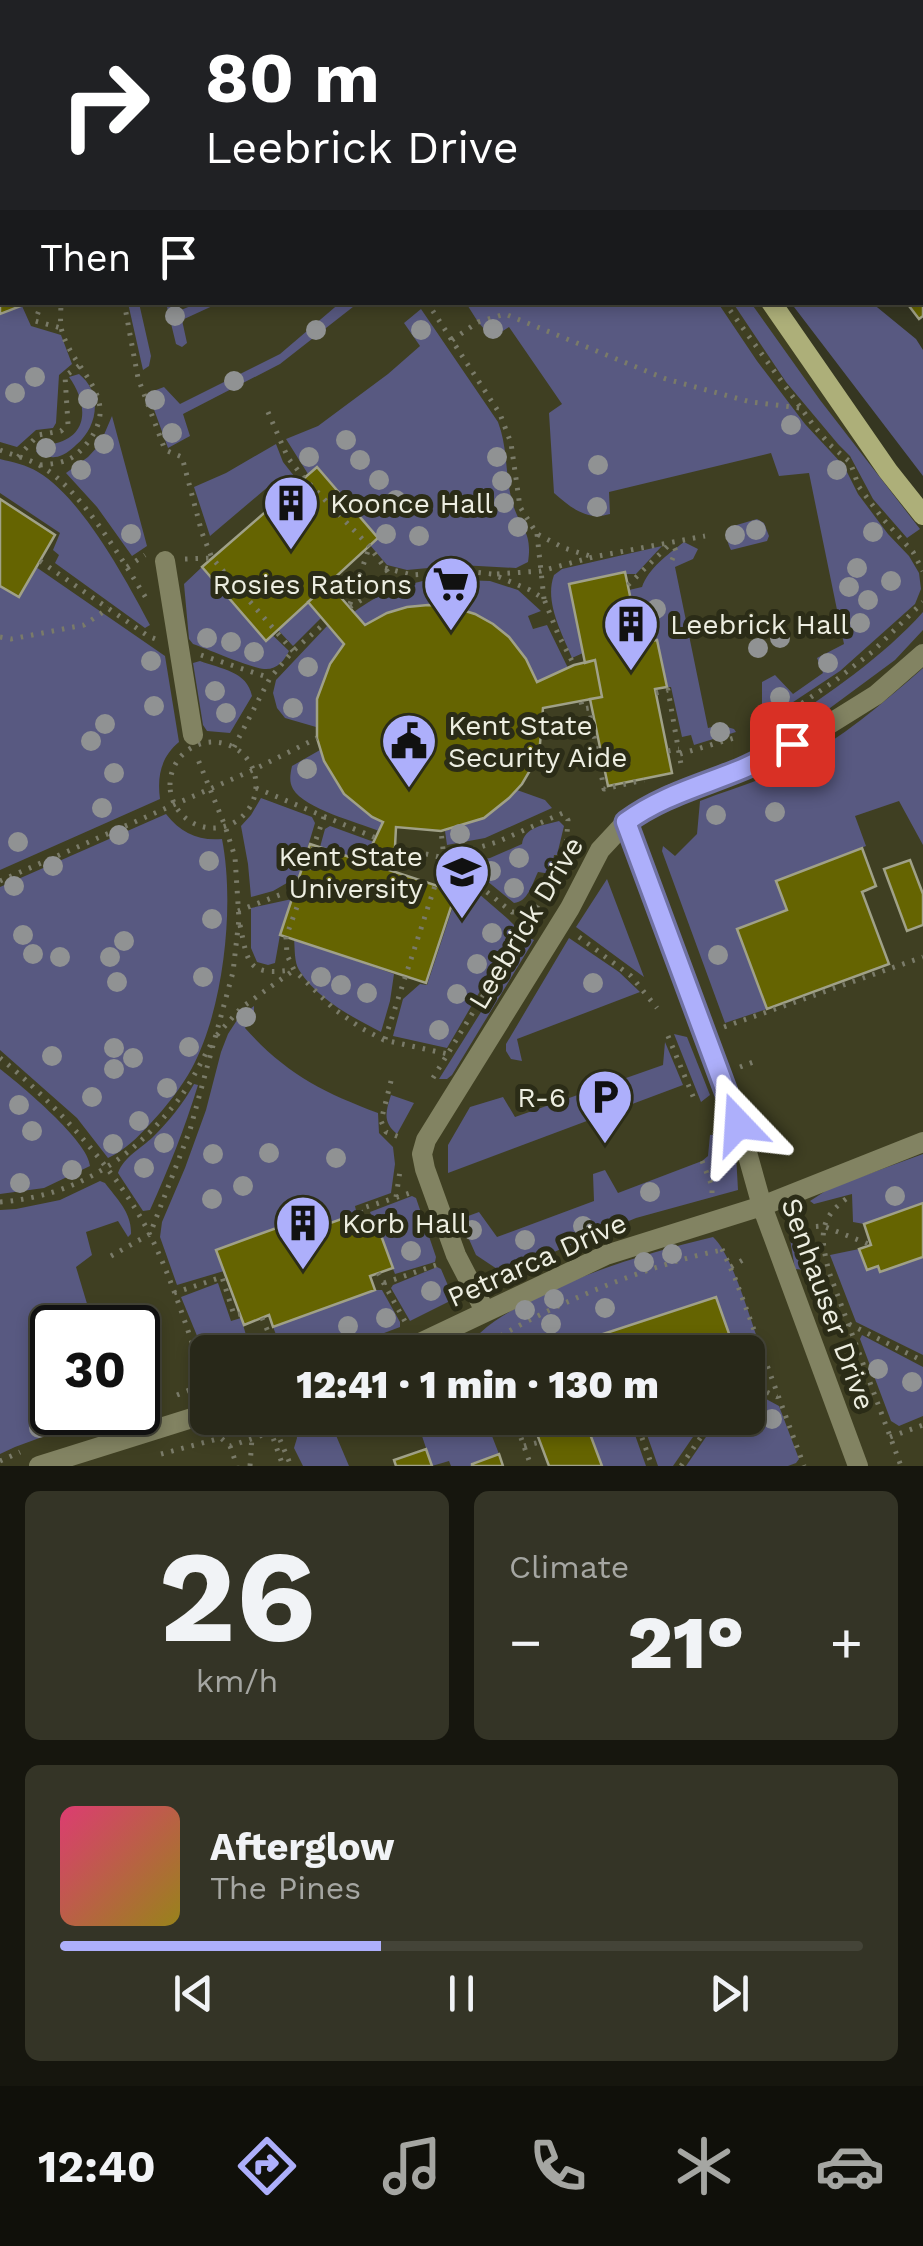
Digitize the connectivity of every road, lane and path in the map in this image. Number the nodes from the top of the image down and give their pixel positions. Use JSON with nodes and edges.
{"nodes":[{"id":1,"x":41,"y":305,"type":"edge"},
{"id":2,"x":61,"y":305,"type":"edge"},
{"id":3,"x":125,"y":305,"type":"edge"},
{"id":4,"x":428,"y":305,"type":"edge"},
{"id":5,"x":726,"y":305,"type":"edge"},
{"id":6,"x":773,"y":305,"type":"edge"},
{"id":7,"x":61,"y":328,"type":"junction"},
{"id":8,"x":452,"y":340,"type":"junction"},
{"id":9,"x":80,"y":365,"type":"junction"},
{"id":10,"x":800,"y":408,"type":"junction"},
{"id":11,"x":268,"y":412,"type":"dead end"},
{"id":12,"x":0,"y":450,"type":"edge"},
{"id":13,"x":18,"y":457,"type":"junction"},
{"id":14,"x":40,"y":465,"type":"junction"},
{"id":15,"x":923,"y":515,"type":"edge"},
{"id":16,"x":537,"y":534,"type":"junction"},
{"id":17,"x":705,"y":536,"type":"dead end"},
{"id":18,"x":672,"y":542,"type":"junction"},
{"id":19,"x":369,"y":546,"type":"junction"},
{"id":20,"x":593,"y":557,"type":"junction"},
{"id":21,"x":672,"y":560,"type":"dead end"},
{"id":22,"x":40,"y":561,"type":"dead end"},
{"id":23,"x":165,"y":561,"type":"dead end"},
{"id":24,"x":385,"y":568,"type":"junction"},
{"id":25,"x":540,"y":571,"type":"junction"},
{"id":26,"x":923,"y":571,"type":"edge"},
{"id":27,"x":492,"y":574,"type":"junction"},
{"id":28,"x":412,"y":575,"type":"junction"},
{"id":29,"x":395,"y":582,"type":"junction"},
{"id":30,"x":628,"y":585,"type":"dead end"},
{"id":31,"x":544,"y":599,"type":"junction"},
{"id":32,"x":149,"y":602,"type":"dead end"},
{"id":33,"x":923,"y":602,"type":"edge"},
{"id":34,"x":109,"y":608,"type":"junction"},
{"id":35,"x":325,"y":623,"type":"dead end"},
{"id":36,"x":0,"y":637,"type":"edge"},
{"id":37,"x":178,"y":646,"type":"junction"},
{"id":38,"x":293,"y":651,"type":"junction"},
{"id":39,"x":923,"y":654,"type":"edge"},
{"id":40,"x":574,"y":665,"type":"dead end"},
{"id":41,"x":270,"y":678,"type":"junction"},
{"id":42,"x":656,"y":693,"type":"dead end"},
{"id":43,"x":581,"y":702,"type":"dead end"},
{"id":44,"x":776,"y":721,"type":"dead end"},
{"id":45,"x":317,"y":738,"type":"dead end"},
{"id":46,"x":734,"y":738,"type":"dead end"},
{"id":47,"x":193,"y":740,"type":"junction"},
{"id":48,"x":234,"y":747,"type":"junction"},
{"id":49,"x":668,"y":751,"type":"dead end"},
{"id":50,"x":680,"y":752,"type":"junction"},
{"id":51,"x":253,"y":770,"type":"junction"},
{"id":52,"x":682,"y":772,"type":"dead end"},
{"id":53,"x":210,"y":788,"type":"junction"},
{"id":54,"x":256,"y":788,"type":"junction"},
{"id":55,"x":604,"y":789,"type":"dead end"},
{"id":56,"x":174,"y":804,"type":"junction"},
{"id":57,"x":324,"y":817,"type":"junction"},
{"id":58,"x":626,"y":822,"type":"junction"},
{"id":59,"x":226,"y":826,"type":"junction"},
{"id":60,"x":441,"y":832,"type":"dead end"},
{"id":61,"x":376,"y":838,"type":"dead end"},
{"id":62,"x":395,"y":847,"type":"dead end"},
{"id":63,"x":444,"y":858,"type":"junction"},
{"id":64,"x":0,"y":881,"type":"edge"},
{"id":65,"x":305,"y":885,"type":"junction"},
{"id":66,"x":535,"y":912,"type":"junction"},
{"id":67,"x":239,"y":914,"type":"junction"},
{"id":68,"x":547,"y":919,"type":"dead end"},
{"id":69,"x":574,"y":933,"type":"dead end"},
{"id":70,"x":923,"y":957,"type":"edge"},
{"id":71,"x":294,"y":970,"type":"junction"},
{"id":72,"x":657,"y":1008,"type":"dead end"},
{"id":73,"x":721,"y":1028,"type":"dead end"},
{"id":74,"x":668,"y":1036,"type":"dead end"},
{"id":75,"x":214,"y":1039,"type":"junction"},
{"id":76,"x":384,"y":1040,"type":"junction"},
{"id":77,"x":448,"y":1054,"type":"junction"},
{"id":78,"x":0,"y":1058,"type":"edge"},
{"id":79,"x":756,"y":1061,"type":"dead end"},
{"id":80,"x":736,"y":1068,"type":"dead end"},
{"id":81,"x":433,"y":1078,"type":"dead end"},
{"id":82,"x":391,"y":1082,"type":"dead end"},
{"id":83,"x":695,"y":1102,"type":"dead end"},
{"id":84,"x":402,"y":1138,"type":"dead end"},
{"id":85,"x":923,"y":1142,"type":"edge"},
{"id":86,"x":702,"y":1161,"type":"dead end"},
{"id":87,"x":400,"y":1166,"type":"dead end"},
{"id":88,"x":106,"y":1168,"type":"junction"},
{"id":89,"x":418,"y":1190,"type":"dead end"},
{"id":90,"x":853,"y":1194,"type":"dead end"},
{"id":91,"x":712,"y":1196,"type":"dead end"},
{"id":92,"x":396,"y":1197,"type":"junction"},
{"id":93,"x":0,"y":1202,"type":"edge"},
{"id":94,"x":762,"y":1206,"type":"junction"},
{"id":95,"x":364,"y":1223,"type":"dead end"},
{"id":96,"x":823,"y":1226,"type":"junction"},
{"id":97,"x":794,"y":1228,"type":"dead end"},
{"id":98,"x":150,"y":1234,"type":"junction"},
{"id":99,"x":719,"y":1242,"type":"dead end"},
{"id":100,"x":870,"y":1244,"type":"dead end"},
{"id":101,"x":722,"y":1250,"type":"junction"},
{"id":102,"x":111,"y":1256,"type":"dead end"},
{"id":103,"x":746,"y":1258,"type":"dead end"},
{"id":104,"x":443,"y":1262,"type":"dead end"},
{"id":105,"x":731,"y":1267,"type":"junction"},
{"id":106,"x":378,"y":1273,"type":"dead end"},
{"id":107,"x":384,"y":1283,"type":"junction"},
{"id":108,"x":174,"y":1293,"type":"junction"},
{"id":109,"x":485,"y":1311,"type":"junction"},
{"id":110,"x":240,"y":1314,"type":"dead end"},
{"id":111,"x":262,"y":1318,"type":"dead end"},
{"id":112,"x":848,"y":1324,"type":"junction"},
{"id":113,"x":408,"y":1328,"type":"dead end"},
{"id":114,"x":270,"y":1335,"type":"edge"},
{"id":115,"x":436,"y":1335,"type":"edge"},
{"id":116,"x":503,"y":1335,"type":"edge"},
{"id":117,"x":756,"y":1335,"type":"edge"},
{"id":118,"x":190,"y":1337,"type":"edge"},
{"id":119,"x":765,"y":1359,"type":"edge"},
{"id":120,"x":923,"y":1361,"type":"edge"},
{"id":121,"x":190,"y":1390,"type":"edge"},
{"id":122,"x":765,"y":1391,"type":"edge"},
{"id":123,"x":176,"y":1395,"type":"dead end"},
{"id":124,"x":779,"y":1398,"type":"junction"},
{"id":125,"x":190,"y":1420,"type":"edge"},
{"id":126,"x":923,"y":1425,"type":"edge"},
{"id":127,"x":261,"y":1435,"type":"edge"},
{"id":128,"x":275,"y":1435,"type":"edge"},
{"id":129,"x":520,"y":1435,"type":"edge"},
{"id":130,"x":641,"y":1435,"type":"edge"},
{"id":131,"x":703,"y":1435,"type":"edge"},
{"id":132,"x":890,"y":1437,"type":"junction"},
{"id":133,"x":252,"y":1438,"type":"junction"},
{"id":134,"x":540,"y":1442,"type":"dead end"},
{"id":135,"x":230,"y":1446,"type":"junction"},
{"id":136,"x":524,"y":1446,"type":"junction"},
{"id":137,"x":148,"y":1458,"type":"dead end"},
{"id":138,"x":39,"y":1466,"type":"edge"},
{"id":139,"x":237,"y":1466,"type":"edge"},
{"id":140,"x":250,"y":1466,"type":"edge"},
{"id":141,"x":287,"y":1466,"type":"edge"},
{"id":142,"x":530,"y":1466,"type":"edge"},
{"id":143,"x":652,"y":1466,"type":"edge"},
{"id":144,"x":682,"y":1466,"type":"edge"},
{"id":145,"x":803,"y":1466,"type":"edge"},
{"id":146,"x":858,"y":1466,"type":"edge"},
{"id":147,"x":900,"y":1466,"type":"edge"}],
"edges":[{"from":1,"to":7,"type":"path"},
{"from":2,"to":7,"type":"path"},
{"from":3,"to":38,"type":"path"},
{"from":4,"to":8,"type":"path"},
{"from":5,"to":10,"type":"path"},
{"from":6,"to":15,"type":"street"},
{"from":7,"to":9,"type":"path"},
{"from":8,"to":10,"type":"path"},
{"from":8,"to":16,"type":"path"},
{"from":9,"to":13,"type":"path"},
{"from":9,"to":14,"type":"path"},
{"from":10,"to":26,"type":"path"},
{"from":11,"to":19,"type":"path"},
{"from":12,"to":13,"type":"path"},
{"from":13,"to":14,"type":"path"},
{"from":14,"to":32,"type":"path"},
{"from":16,"to":20,"type":"path"},
{"from":16,"to":25,"type":"path"},
{"from":17,"to":18,"type":"path"},
{"from":18,"to":20,"type":"path"},
{"from":18,"to":21,"type":"path"},
{"from":18,"to":30,"type":"path"},
{"from":19,"to":24,"type":"path"},
{"from":19,"to":29,"type":"path"},
{"from":20,"to":25,"type":"path"},
{"from":22,"to":34,"type":"path"},
{"from":23,"to":37,"type":"street"},
{"from":24,"to":28,"type":"path"},
{"from":24,"to":29,"type":"path"},
{"from":25,"to":27,"type":"path"},
{"from":25,"to":31,"type":"path"},
{"from":27,"to":28,"type":"path"},
{"from":27,"to":31,"type":"path"},
{"from":28,"to":29,"type":"path"},
{"from":31,"to":40,"type":"path"},
{"from":33,"to":44,"type":"path"},
{"from":34,"to":36,"type":"path"},
{"from":34,"to":37,"type":"path"},
{"from":35,"to":38,"type":"path"},
{"from":37,"to":41,"type":"path"},
{"from":37,"to":47,"type":"street"},
{"from":38,"to":41,"type":"path"},
{"from":39,"to":58,"type":"street","name":"Leebrick Drive"},
{"from":41,"to":48,"type":"path"},
{"from":42,"to":50,"type":"path"},
{"from":43,"to":55,"type":"path"},
{"from":45,"to":51,"type":"path"},
{"from":46,"to":50,"type":"path"},
{"from":47,"to":48,"type":"path"},
{"from":47,"to":53,"type":"path"},
{"from":47,"to":56,"type":"path"},
{"from":48,"to":51,"type":"path"},
{"from":49,"to":50,"type":"path"},
{"from":50,"to":52,"type":"path"},
{"from":51,"to":53,"type":"path"},
{"from":51,"to":54,"type":"path"},
{"from":53,"to":56,"type":"path"},
{"from":53,"to":59,"type":"path"},
{"from":54,"to":57,"type":"path"},
{"from":54,"to":59,"type":"path"},
{"from":56,"to":59,"type":"path"},
{"from":56,"to":64,"type":"path"},
{"from":57,"to":61,"type":"path"},
{"from":57,"to":65,"type":"path"},
{"from":58,"to":94,"type":"street","name":"Senhauser Drive"},
{"from":58,"to":109,"type":"street","name":"Leebrick Drive"},
{"from":59,"to":67,"type":"path"},
{"from":60,"to":63,"type":"path"},
{"from":62,"to":63,"type":"path"},
{"from":63,"to":66,"type":"path"},
{"from":63,"to":66,"type":"path"},
{"from":63,"to":76,"type":"path"},
{"from":65,"to":67,"type":"path"},
{"from":65,"to":71,"type":"path"},
{"from":66,"to":68,"type":"path"},
{"from":66,"to":77,"type":"path"},
{"from":67,"to":71,"type":"path"},
{"from":67,"to":75,"type":"path"},
{"from":69,"to":72,"type":"path"},
{"from":70,"to":73,"type":"path"},
{"from":71,"to":75,"type":"path"},
{"from":71,"to":76,"type":"path"},
{"from":74,"to":83,"type":"path"},
{"from":75,"to":88,"type":"path"},
{"from":75,"to":98,"type":"path"},
{"from":76,"to":77,"type":"path"},
{"from":77,"to":81,"type":"path"},
{"from":78,"to":88,"type":"path"},
{"from":79,"to":80,"type":"path"},
{"from":82,"to":84,"type":"path"},
{"from":85,"to":94,"type":"street","name":"Petrarca Drive"},
{"from":86,"to":91,"type":"path"},
{"from":87,"to":92,"type":"path"},
{"from":88,"to":93,"type":"path"},
{"from":88,"to":98,"type":"path"},
{"from":89,"to":92,"type":"path"},
{"from":90,"to":96,"type":"path"},
{"from":92,"to":95,"type":"path"},
{"from":94,"to":109,"type":"street","name":"Petrarca Drive"},
{"from":94,"to":146,"type":"street","name":"Senhauser Drive"},
{"from":96,"to":97,"type":"path"},
{"from":96,"to":100,"type":"path"},
{"from":96,"to":112,"type":"path"},
{"from":98,"to":102,"type":"path"},
{"from":98,"to":108,"type":"path"},
{"from":99,"to":101,"type":"path"},
{"from":101,"to":105,"type":"path"},
{"from":101,"to":116,"type":"path"},
{"from":103,"to":105,"type":"path"},
{"from":104,"to":107,"type":"path"},
{"from":105,"to":117,"type":"path"},
{"from":106,"to":107,"type":"path"},
{"from":107,"to":113,"type":"path"},
{"from":108,"to":110,"type":"path"},
{"from":108,"to":118,"type":"path"},
{"from":109,"to":115,"type":"street","name":"Petrarca Drive"},
{"from":111,"to":114,"type":"path"},
{"from":112,"to":120,"type":"path"},
{"from":112,"to":132,"type":"path"},
{"from":119,"to":124,"type":"path"},
{"from":121,"to":123,"type":"path"},
{"from":122,"to":124,"type":"path"},
{"from":124,"to":145,"type":"path"},
{"from":125,"to":138,"type":"street"},
{"from":126,"to":132,"type":"path"},
{"from":127,"to":133,"type":"path"},
{"from":128,"to":141,"type":"path"},
{"from":129,"to":136,"type":"path"},
{"from":130,"to":143,"type":"path"},
{"from":131,"to":144,"type":"path"},
{"from":132,"to":147,"type":"path"},
{"from":133,"to":135,"type":"path"},
{"from":133,"to":140,"type":"path"},
{"from":134,"to":136,"type":"path"},
{"from":135,"to":137,"type":"path"},
{"from":135,"to":139,"type":"path"},
{"from":136,"to":142,"type":"path"}]}
